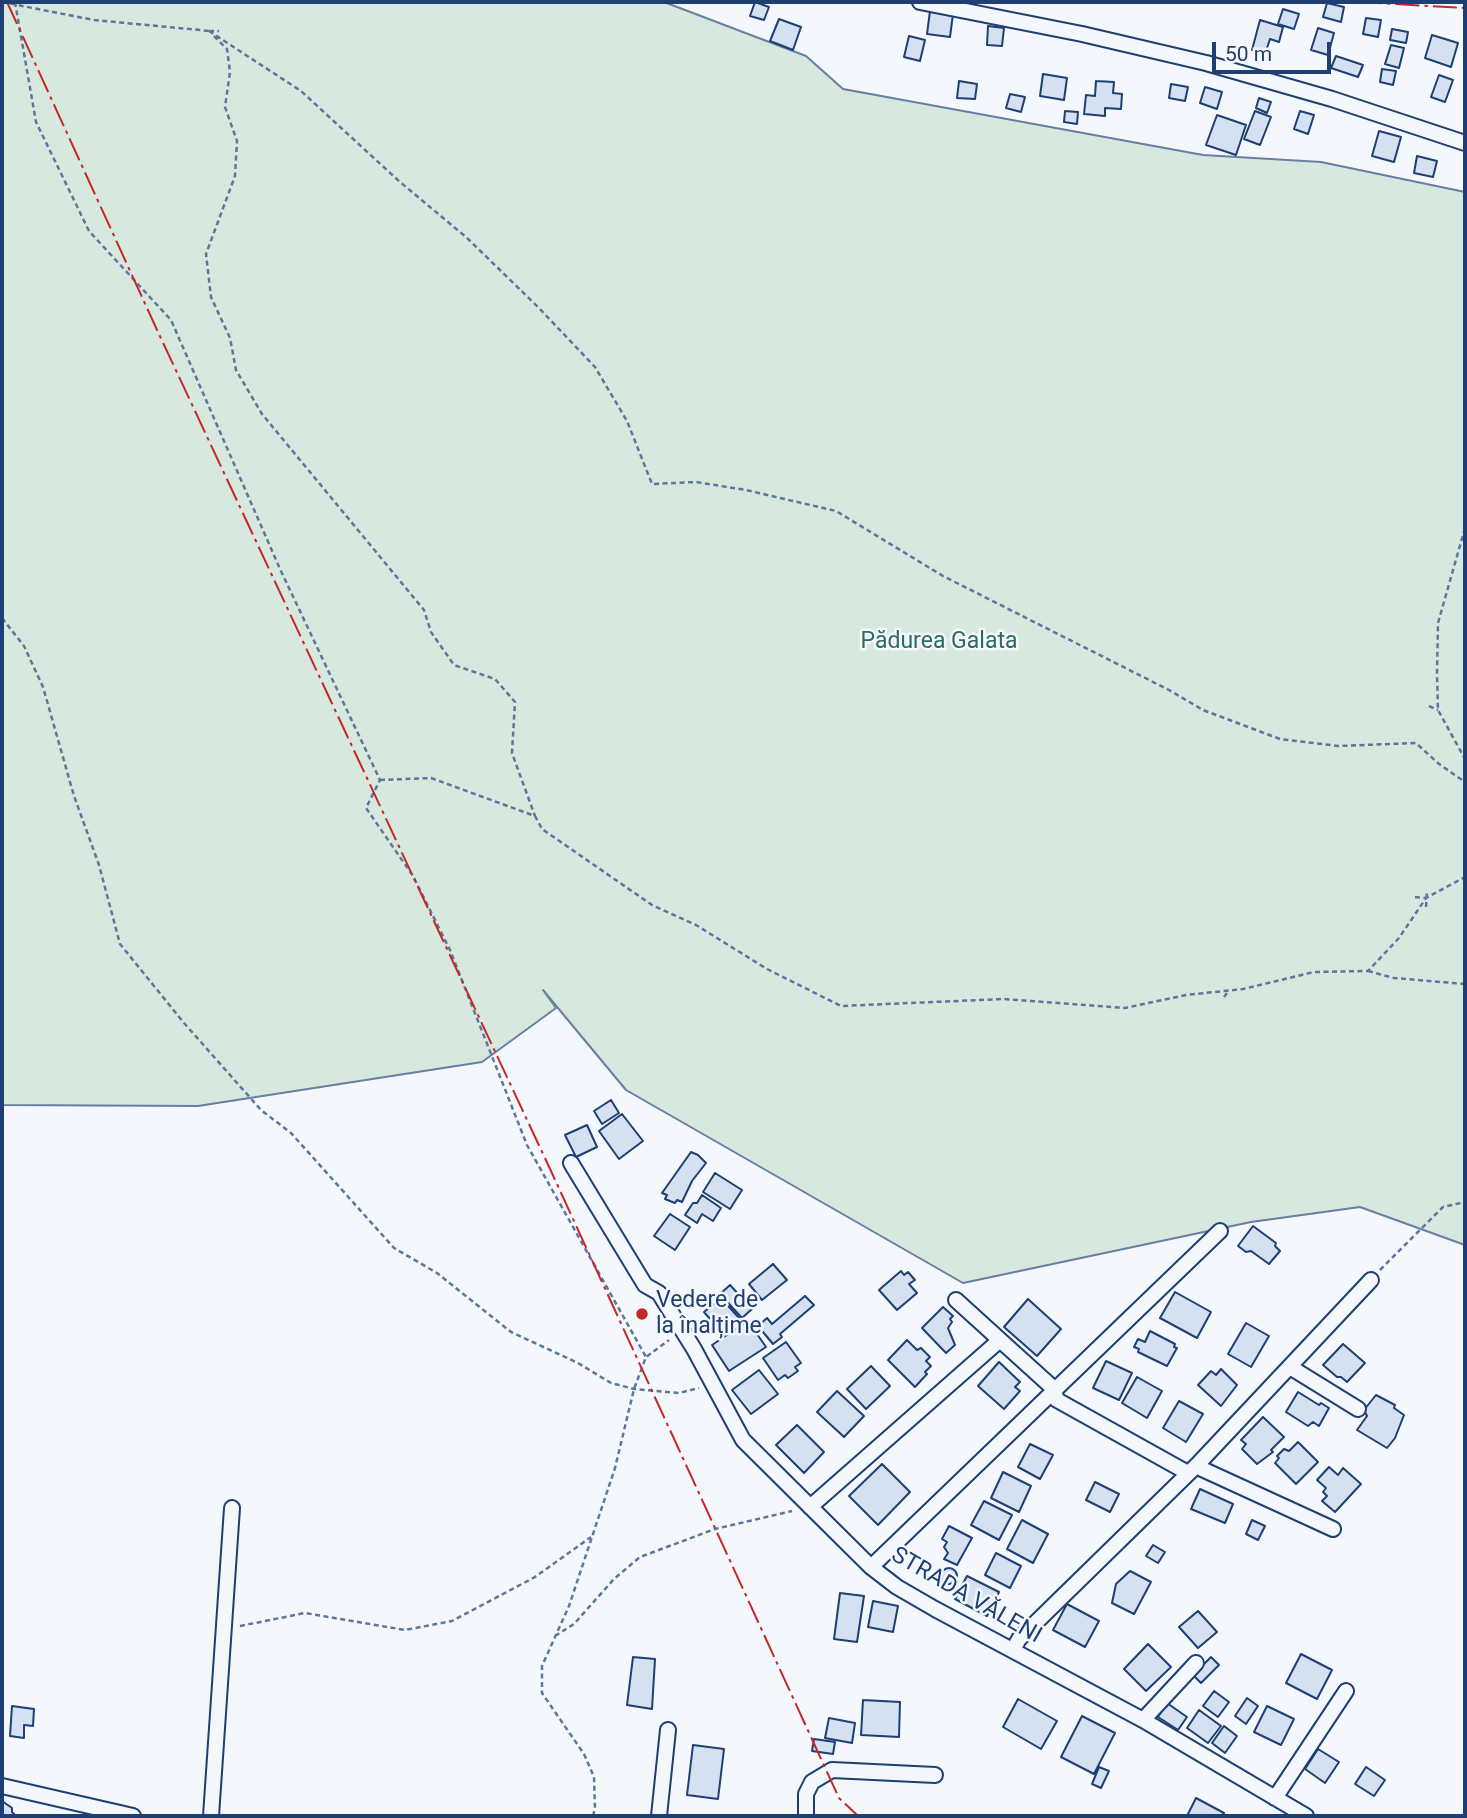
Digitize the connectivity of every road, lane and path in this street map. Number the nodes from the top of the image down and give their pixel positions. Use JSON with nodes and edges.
{"nodes":[{"id":1,"x":2,"y":2,"type":"edge"},
{"id":2,"x":920,"y":2,"type":"edge"},
{"id":3,"x":15,"y":3,"type":"edge"},
{"id":4,"x":219,"y":30,"type":"dead end"},
{"id":5,"x":209,"y":31,"type":"junction"},
{"id":6,"x":1465,"y":143,"type":"edge"},
{"id":7,"x":1465,"y":528,"type":"edge"},
{"id":8,"x":2,"y":618,"type":"edge"},
{"id":9,"x":1429,"y":705,"type":"dead end"},
{"id":10,"x":1438,"y":710,"type":"junction"},
{"id":11,"x":1465,"y":760,"type":"edge"},
{"id":12,"x":380,"y":780,"type":"junction"},
{"id":13,"x":1465,"y":781,"type":"edge"},
{"id":14,"x":535,"y":816,"type":"junction"},
{"id":15,"x":1465,"y":877,"type":"edge"},
{"id":16,"x":1427,"y":891,"type":"dead end"},
{"id":17,"x":1415,"y":897,"type":"dead end"},
{"id":18,"x":1426,"y":898,"type":"junction"},
{"id":19,"x":1426,"y":907,"type":"dead end"},
{"id":20,"x":1368,"y":971,"type":"junction"},
{"id":21,"x":1415,"y":979,"type":"junction"},
{"id":22,"x":1465,"y":984,"type":"edge"},
{"id":23,"x":1418,"y":986,"type":"dead end"},
{"id":24,"x":1229,"y":990,"type":"junction"},
{"id":25,"x":1224,"y":997,"type":"dead end"},
{"id":26,"x":571,"y":1163,"type":"dead end"},
{"id":27,"x":1465,"y":1202,"type":"edge"},
{"id":28,"x":1220,"y":1231,"type":"dead end"},
{"id":29,"x":1371,"y":1280,"type":"joint"},
{"id":30,"x":956,"y":1300,"type":"dead end"},
{"id":31,"x":682,"y":1330,"type":"junction"},
{"id":32,"x":1000,"y":1340,"type":"junction"},
{"id":33,"x":646,"y":1357,"type":"junction"},
{"id":34,"x":1290,"y":1367,"type":"junction"},
{"id":35,"x":714,"y":1383,"type":"junction"},
{"id":36,"x":634,"y":1389,"type":"junction"},
{"id":37,"x":1054,"y":1392,"type":"junction"},
{"id":38,"x":1358,"y":1409,"type":"dead end"},
{"id":39,"x":1193,"y":1469,"type":"junction"},
{"id":40,"x":810,"y":1507,"type":"junction"},
{"id":41,"x":232,"y":1508,"type":"dead end"},
{"id":42,"x":1334,"y":1530,"type":"dead end"},
{"id":43,"x":592,"y":1536,"type":"junction"},
{"id":44,"x":871,"y":1567,"type":"junction"},
{"id":45,"x":223,"y":1630,"type":"junction"},
{"id":46,"x":555,"y":1636,"type":"junction"},
{"id":47,"x":1013,"y":1650,"type":"junction"},
{"id":48,"x":1196,"y":1663,"type":"dead end"},
{"id":49,"x":1346,"y":1691,"type":"dead end"},
{"id":50,"x":1143,"y":1720,"type":"junction"},
{"id":51,"x":668,"y":1730,"type":"dead end"},
{"id":52,"x":935,"y":1774,"type":"dead end"},
{"id":53,"x":2,"y":1786,"type":"edge"},
{"id":54,"x":1275,"y":1798,"type":"junction"},
{"id":55,"x":1299,"y":1814,"type":"edge"},
{"id":56,"x":133,"y":1816,"type":"edge"},
{"id":57,"x":211,"y":1816,"type":"edge"},
{"id":58,"x":593,"y":1816,"type":"edge"},
{"id":59,"x":659,"y":1816,"type":"edge"},
{"id":60,"x":806,"y":1816,"type":"edge"}],
"edges":[{"from":1,"to":3,"type":"path"},
{"from":2,"to":6,"type":"street"},
{"from":3,"to":5,"type":"path"},
{"from":3,"to":12,"type":"path"},
{"from":4,"to":5,"type":"path"},
{"from":5,"to":13,"type":"path"},
{"from":5,"to":14,"type":"path"},
{"from":7,"to":10,"type":"path"},
{"from":8,"to":36,"type":"path"},
{"from":9,"to":10,"type":"path"},
{"from":10,"to":11,"type":"path"},
{"from":12,"to":14,"type":"path"},
{"from":12,"to":33,"type":"path"},
{"from":14,"to":24,"type":"path"},
{"from":15,"to":18,"type":"path"},
{"from":16,"to":18,"type":"path"},
{"from":17,"to":18,"type":"path"},
{"from":18,"to":19,"type":"path"},
{"from":18,"to":20,"type":"path"},
{"from":20,"to":21,"type":"path"},
{"from":20,"to":24,"type":"path"},
{"from":21,"to":22,"type":"path"},
{"from":21,"to":23,"type":"path"},
{"from":24,"to":25,"type":"path"},
{"from":26,"to":31,"type":"street","name":"STRADA VĂLENI"},
{"from":27,"to":29,"type":"path"},
{"from":28,"to":37,"type":"street"},
{"from":29,"to":34,"type":"street"},
{"from":30,"to":32,"type":"street"},
{"from":31,"to":33,"type":"path"},
{"from":31,"to":35,"type":"street","name":"STRADA VĂLENI"},
{"from":32,"to":37,"type":"street"},
{"from":32,"to":40,"type":"street"},
{"from":33,"to":36,"type":"path"},
{"from":34,"to":38,"type":"street"},
{"from":34,"to":39,"type":"street"},
{"from":35,"to":36,"type":"path"},
{"from":35,"to":40,"type":"street","name":"STRADA VĂLENI"},
{"from":36,"to":43,"type":"path"},
{"from":37,"to":39,"type":"street"},
{"from":37,"to":44,"type":"street"},
{"from":39,"to":42,"type":"street"},
{"from":39,"to":47,"type":"street"},
{"from":40,"to":44,"type":"street","name":"STRADA VĂLENI"},
{"from":40,"to":46,"type":"path"},
{"from":41,"to":45,"type":"street"},
{"from":43,"to":45,"type":"path"},
{"from":43,"to":46,"type":"path"},
{"from":44,"to":47,"type":"street","name":"STRADA VĂLENI"},
{"from":45,"to":57,"type":"street"},
{"from":46,"to":58,"type":"path"},
{"from":47,"to":50,"type":"street","name":"STRADA VĂLENI"},
{"from":48,"to":50,"type":"street"},
{"from":49,"to":54,"type":"street"},
{"from":50,"to":54,"type":"street","name":"STRADA VĂLENI"},
{"from":51,"to":59,"type":"street"},
{"from":52,"to":60,"type":"street"},
{"from":53,"to":56,"type":"street"},
{"from":54,"to":55,"type":"street","name":"STRADA VĂLENI"}]}
